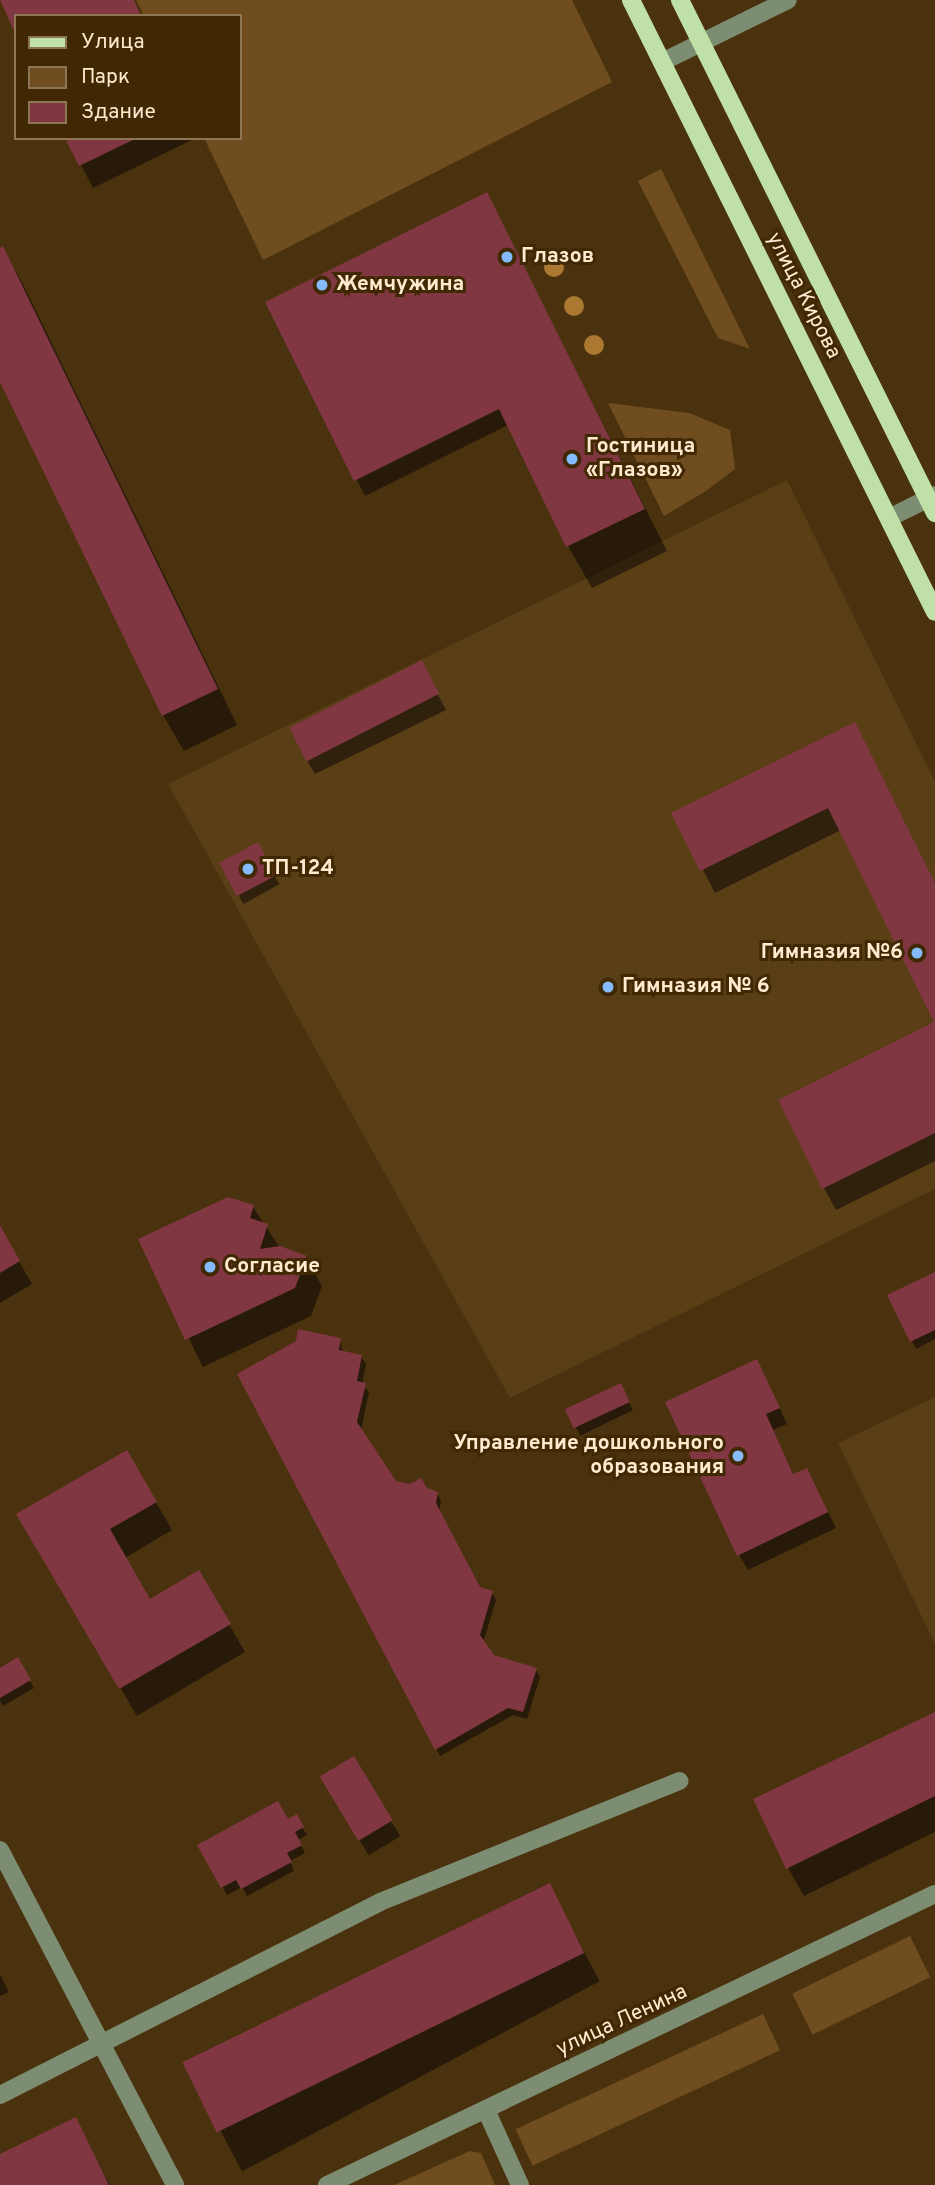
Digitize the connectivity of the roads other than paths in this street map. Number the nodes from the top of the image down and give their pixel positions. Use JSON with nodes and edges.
{"nodes":[{"id":1,"x":631,"y":0,"type":"edge"},
{"id":2,"x":680,"y":0,"type":"edge"},
{"id":3,"x":788,"y":0,"type":"edge"},
{"id":4,"x":700,"y":43,"type":"junction"},
{"id":5,"x":662,"y":62,"type":"junction"},
{"id":6,"x":933,"y":502,"type":"edge"},
{"id":7,"x":889,"y":518,"type":"junction"},
{"id":8,"x":935,"y":612,"type":"edge"},
{"id":9,"x":680,"y":1781,"type":"dead end"},
{"id":10,"x":0,"y":1850,"type":"edge"},
{"id":11,"x":935,"y":1894,"type":"edge"},
{"id":12,"x":104,"y":2044,"type":"junction"},
{"id":13,"x":0,"y":2095,"type":"edge"},
{"id":14,"x":486,"y":2110,"type":"junction"},
{"id":15,"x":175,"y":2185,"type":"edge"},
{"id":16,"x":327,"y":2185,"type":"edge"},
{"id":17,"x":520,"y":2185,"type":"edge"}],
"edges":[{"from":1,"to":5,"type":"main road","name":"улица Кирова"},
{"from":2,"to":4,"type":"main road","name":"улица Кирова"},
{"from":3,"to":4,"type":"street"},
{"from":4,"to":5,"type":"street"},
{"from":4,"to":6,"type":"main road","name":"улица Кирова"},
{"from":5,"to":7,"type":"main road","name":"улица Кирова"},
{"from":6,"to":7,"type":"street"},
{"from":7,"to":8,"type":"main road","name":"улица Кирова"},
{"from":9,"to":12,"type":"street"},
{"from":10,"to":12,"type":"street"},
{"from":11,"to":14,"type":"street","name":"улица Ленина"},
{"from":12,"to":13,"type":"street"},
{"from":12,"to":15,"type":"street"},
{"from":14,"to":16,"type":"street","name":"улица Ленина"},
{"from":14,"to":17,"type":"street"}]}
